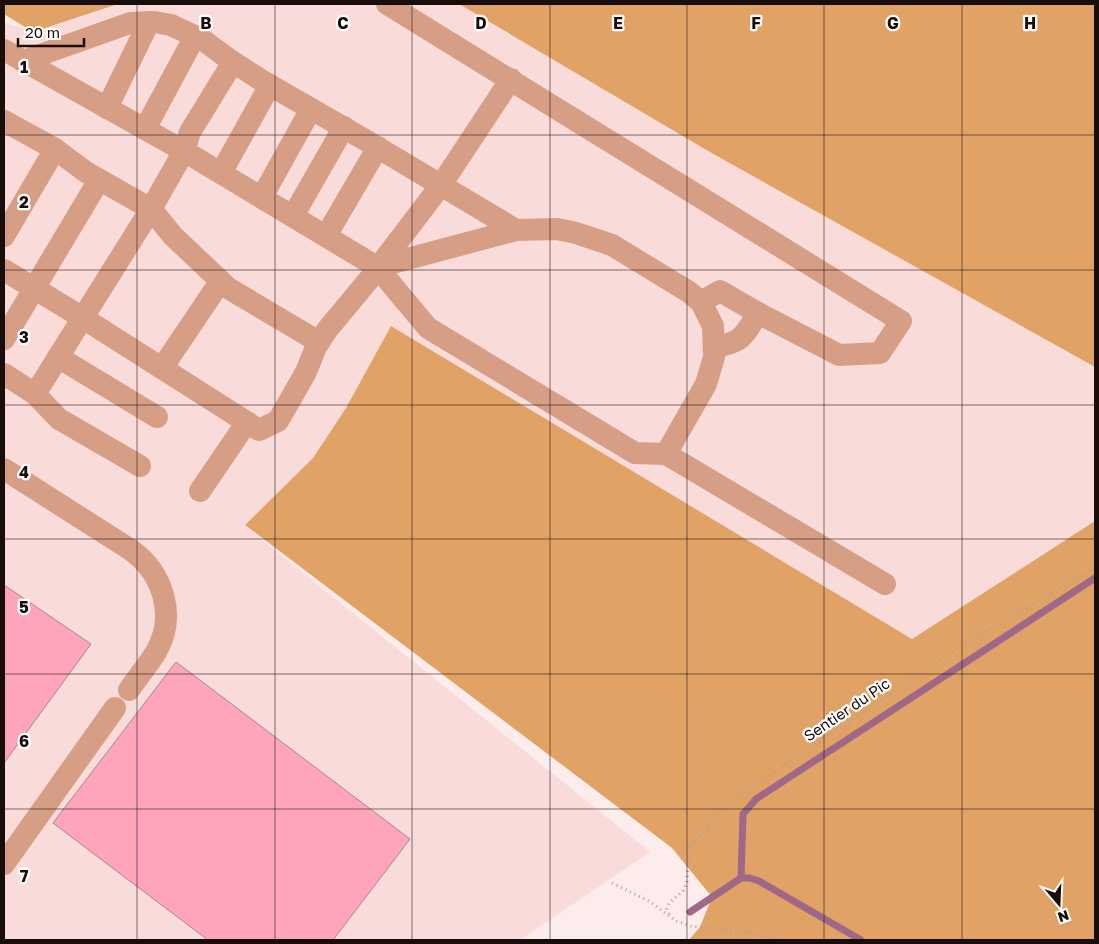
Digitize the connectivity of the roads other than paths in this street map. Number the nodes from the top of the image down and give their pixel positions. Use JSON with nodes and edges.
{"nodes":[{"id":1,"x":386,"y":4,"type":"edge"},
{"id":2,"x":149,"y":22,"type":"junction"},
{"id":3,"x":196,"y":36,"type":"junction"},
{"id":4,"x":13,"y":55,"type":"edge"},
{"id":5,"x":233,"y":62,"type":"junction"},
{"id":6,"x":511,"y":79,"type":"junction"},
{"id":7,"x":270,"y":85,"type":"junction"},
{"id":8,"x":107,"y":108,"type":"junction"},
{"id":9,"x":311,"y":108,"type":"junction"},
{"id":10,"x":6,"y":126,"type":"edge"},
{"id":11,"x":344,"y":127,"type":"junction"},
{"id":12,"x":145,"y":129,"type":"junction"},
{"id":13,"x":378,"y":147,"type":"junction"},
{"id":14,"x":56,"y":149,"type":"junction"},
{"id":15,"x":184,"y":151,"type":"junction"},
{"id":16,"x":220,"y":173,"type":"junction"},
{"id":17,"x":99,"y":180,"type":"junction"},
{"id":18,"x":441,"y":185,"type":"junction"},
{"id":19,"x":262,"y":197,"type":"junction"},
{"id":20,"x":150,"y":209,"type":"junction"},
{"id":21,"x":293,"y":216,"type":"junction"},
{"id":22,"x":516,"y":230,"type":"junction"},
{"id":23,"x":4,"y":236,"type":"edge"},
{"id":24,"x":326,"y":236,"type":"junction"},
{"id":25,"x":377,"y":267,"type":"junction"},
{"id":26,"x":4,"y":270,"type":"edge"},
{"id":27,"x":220,"y":282,"type":"junction"},
{"id":28,"x":34,"y":288,"type":"junction"},
{"id":29,"x":701,"y":302,"type":"junction"},
{"id":30,"x":758,"y":313,"type":"junction"},
{"id":31,"x":83,"y":318,"type":"junction"},
{"id":32,"x":4,"y":339,"type":"edge"},
{"id":33,"x":319,"y":342,"type":"junction"},
{"id":34,"x":714,"y":347,"type":"junction"},
{"id":35,"x":58,"y":357,"type":"junction"},
{"id":36,"x":162,"y":368,"type":"junction"},
{"id":37,"x":4,"y":374,"type":"edge"},
{"id":38,"x":35,"y":394,"type":"junction"},
{"id":39,"x":157,"y":417,"type":"dead end"},
{"id":40,"x":247,"y":422,"type":"junction"},
{"id":41,"x":666,"y":454,"type":"junction"},
{"id":42,"x":140,"y":466,"type":"dead end"},
{"id":43,"x":4,"y":469,"type":"edge"},
{"id":44,"x":200,"y":491,"type":"dead end"},
{"id":45,"x":885,"y":584,"type":"dead end"},
{"id":46,"x":129,"y":690,"type":"dead end"},
{"id":47,"x":115,"y":708,"type":"dead end"},
{"id":48,"x":4,"y":864,"type":"edge"}],
"edges":[{"from":1,"to":6,"type":"lane"},
{"from":2,"to":3,"type":"lane"},
{"from":2,"to":4,"type":"lane"},
{"from":2,"to":8,"type":"lane"},
{"from":3,"to":5,"type":"lane"},
{"from":3,"to":12,"type":"lane"},
{"from":4,"to":8,"type":"lane"},
{"from":5,"to":7,"type":"lane"},
{"from":5,"to":15,"type":"lane"},
{"from":6,"to":18,"type":"lane"},
{"from":6,"to":30,"type":"lane"},
{"from":7,"to":9,"type":"lane"},
{"from":7,"to":16,"type":"lane"},
{"from":8,"to":12,"type":"lane"},
{"from":9,"to":11,"type":"lane"},
{"from":9,"to":19,"type":"lane"},
{"from":10,"to":14,"type":"lane"},
{"from":11,"to":13,"type":"lane"},
{"from":11,"to":21,"type":"lane"},
{"from":12,"to":15,"type":"lane"},
{"from":13,"to":18,"type":"lane"},
{"from":13,"to":24,"type":"lane"},
{"from":14,"to":17,"type":"lane"},
{"from":14,"to":23,"type":"lane"},
{"from":15,"to":16,"type":"lane"},
{"from":15,"to":20,"type":"lane"},
{"from":16,"to":19,"type":"lane"},
{"from":17,"to":20,"type":"lane"},
{"from":17,"to":28,"type":"lane"},
{"from":18,"to":22,"type":"lane"},
{"from":18,"to":25,"type":"lane"},
{"from":19,"to":21,"type":"lane"},
{"from":20,"to":27,"type":"lane"},
{"from":20,"to":31,"type":"lane"},
{"from":21,"to":24,"type":"lane"},
{"from":22,"to":25,"type":"lane"},
{"from":22,"to":29,"type":"lane"},
{"from":24,"to":25,"type":"lane"},
{"from":25,"to":33,"type":"lane"},
{"from":25,"to":41,"type":"lane"},
{"from":26,"to":28,"type":"lane"},
{"from":27,"to":33,"type":"lane"},
{"from":27,"to":36,"type":"lane"},
{"from":28,"to":31,"type":"lane"},
{"from":28,"to":32,"type":"lane"},
{"from":29,"to":30,"type":"lane"},
{"from":29,"to":34,"type":"lane"},
{"from":30,"to":34,"type":"lane"},
{"from":31,"to":35,"type":"lane"},
{"from":31,"to":36,"type":"lane"},
{"from":33,"to":40,"type":"lane"},
{"from":34,"to":41,"type":"lane"},
{"from":35,"to":38,"type":"lane"},
{"from":35,"to":39,"type":"lane"},
{"from":36,"to":40,"type":"lane"},
{"from":37,"to":38,"type":"lane"},
{"from":38,"to":42,"type":"lane"},
{"from":40,"to":44,"type":"lane"},
{"from":41,"to":45,"type":"lane"},
{"from":43,"to":46,"type":"lane"},
{"from":47,"to":48,"type":"lane"}]}
